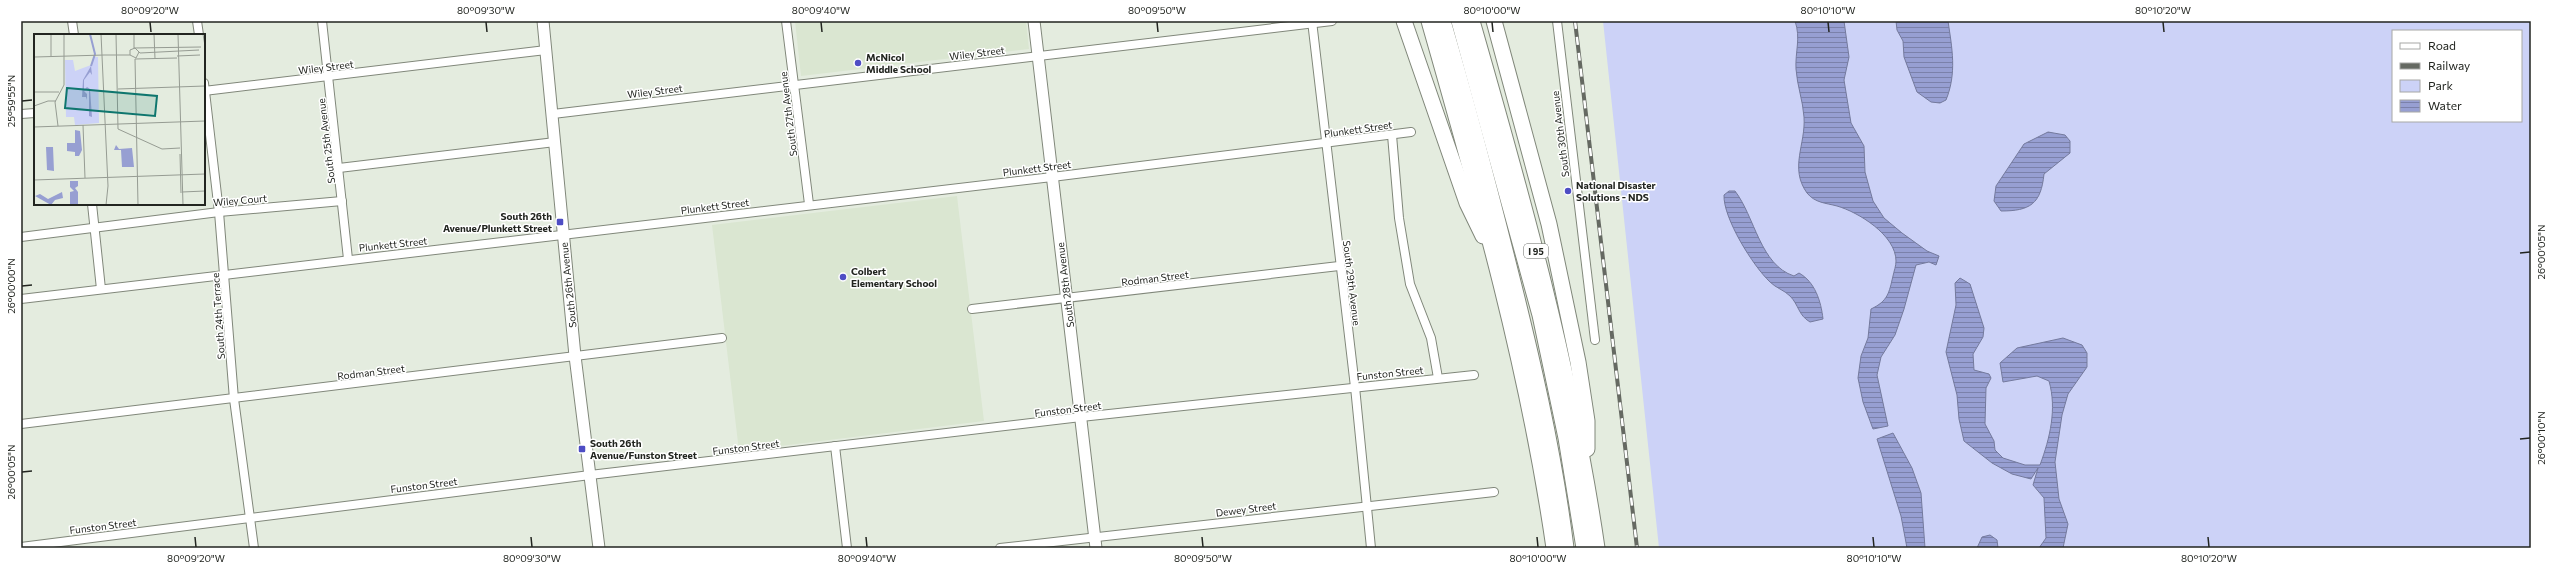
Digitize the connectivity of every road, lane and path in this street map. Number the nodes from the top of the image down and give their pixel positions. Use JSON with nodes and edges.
{"nodes":[{"id":1,"x":72,"y":21,"type":"edge"},
{"id":2,"x":197,"y":21,"type":"edge"},
{"id":3,"x":322,"y":21,"type":"edge"},
{"id":4,"x":543,"y":21,"type":"edge"},
{"id":5,"x":786,"y":21,"type":"edge"},
{"id":6,"x":1034,"y":21,"type":"edge"},
{"id":7,"x":1332,"y":21,"type":"edge"},
{"id":8,"x":1404,"y":21,"type":"edge"},
{"id":9,"x":1428,"y":21,"type":"edge"},
{"id":10,"x":1443,"y":21,"type":"edge"},
{"id":11,"x":1459,"y":21,"type":"edge"},
{"id":12,"x":1472,"y":21,"type":"edge"},
{"id":13,"x":1494,"y":21,"type":"edge"},
{"id":14,"x":1557,"y":21,"type":"edge"},
{"id":15,"x":1312,"y":22,"type":"edge"},
{"id":16,"x":74,"y":34,"type":"edge"},
{"id":17,"x":199,"y":34,"type":"edge"},
{"id":18,"x":546,"y":50,"type":"junction"},
{"id":19,"x":1038,"y":56,"type":"junction"},
{"id":20,"x":328,"y":76,"type":"junction"},
{"id":21,"x":795,"y":84,"type":"junction"},
{"id":22,"x":205,"y":88,"type":"edge"},
{"id":23,"x":205,"y":96,"type":"edge"},
{"id":24,"x":34,"y":113,"type":"edge"},
{"id":25,"x":21,"y":114,"type":"edge"},
{"id":26,"x":553,"y":114,"type":"junction"},
{"id":27,"x":1411,"y":132,"type":"dead end"},
{"id":28,"x":1392,"y":135,"type":"junction"},
{"id":29,"x":555,"y":142,"type":"junction"},
{"id":30,"x":1325,"y":144,"type":"junction"},
{"id":31,"x":339,"y":168,"type":"junction"},
{"id":32,"x":1052,"y":177,"type":"junction"},
{"id":33,"x":342,"y":201,"type":"junction"},
{"id":34,"x":808,"y":204,"type":"junction"},
{"id":35,"x":92,"y":205,"type":"edge"},
{"id":36,"x":219,"y":212,"type":"junction"},
{"id":37,"x":94,"y":228,"type":"junction"},
{"id":38,"x":563,"y":235,"type":"junction"},
{"id":39,"x":21,"y":237,"type":"edge"},
{"id":40,"x":348,"y":259,"type":"junction"},
{"id":41,"x":1339,"y":266,"type":"junction"},
{"id":42,"x":1497,"y":266,"type":"junction"},
{"id":43,"x":225,"y":276,"type":"junction"},
{"id":44,"x":101,"y":289,"type":"junction"},
{"id":45,"x":1066,"y":298,"type":"junction"},
{"id":46,"x":21,"y":299,"type":"edge"},
{"id":47,"x":972,"y":309,"type":"dead end"},
{"id":48,"x":722,"y":338,"type":"dead end"},
{"id":49,"x":1594,"y":340,"type":"dead end"},
{"id":50,"x":575,"y":356,"type":"junction"},
{"id":51,"x":1474,"y":374,"type":"dead end"},
{"id":52,"x":1438,"y":378,"type":"junction"},
{"id":53,"x":1355,"y":387,"type":"junction"},
{"id":54,"x":234,"y":399,"type":"junction"},
{"id":55,"x":1081,"y":417,"type":"junction"},
{"id":56,"x":21,"y":424,"type":"edge"},
{"id":57,"x":836,"y":446,"type":"junction"},
{"id":58,"x":590,"y":475,"type":"junction"},
{"id":59,"x":1588,"y":484,"type":"junction"},
{"id":60,"x":1494,"y":492,"type":"dead end"},
{"id":61,"x":1365,"y":505,"type":"junction"},
{"id":62,"x":251,"y":517,"type":"junction"},
{"id":63,"x":1096,"y":542,"type":"edge"},
{"id":64,"x":31,"y":546,"type":"edge"},
{"id":65,"x":21,"y":547,"type":"edge"},
{"id":66,"x":254,"y":548,"type":"edge"},
{"id":67,"x":599,"y":548,"type":"edge"},
{"id":68,"x":848,"y":548,"type":"edge"},
{"id":69,"x":1000,"y":548,"type":"edge"},
{"id":70,"x":1371,"y":548,"type":"edge"},
{"id":71,"x":1554,"y":548,"type":"edge"},
{"id":72,"x":1566,"y":548,"type":"edge"},
{"id":73,"x":1584,"y":548,"type":"edge"},
{"id":74,"x":1597,"y":548,"type":"edge"}],
"edges":[{"from":1,"to":16,"type":"street"},
{"from":2,"to":17,"type":"street"},
{"from":3,"to":20,"type":"street","name":"South 25th Avenue"},
{"from":4,"to":18,"type":"street","name":"South 26th Avenue"},
{"from":5,"to":21,"type":"street","name":"South 27th Avenue"},
{"from":6,"to":19,"type":"street","name":"South 28th Avenue"},
{"from":7,"to":15,"type":"street","name":"Wiley Street"},
{"from":8,"to":42,"type":"highway"},
{"from":9,"to":42,"type":"highway"},
{"from":10,"to":72,"type":"highway"},
{"from":11,"to":73,"type":"highway"},
{"from":12,"to":59,"type":"highway","number":"I 95"},
{"from":13,"to":59,"type":"highway"},
{"from":14,"to":49,"type":"street","name":"South 30th Avenue"},
{"from":15,"to":19,"type":"street","name":"Wiley Street"},
{"from":15,"to":30,"type":"street","name":"South 29th Avenue"},
{"from":18,"to":20,"type":"street","name":"Wiley Street"},
{"from":18,"to":26,"type":"street","name":"South 26th Avenue"},
{"from":19,"to":21,"type":"street","name":"Wiley Street"},
{"from":19,"to":32,"type":"street","name":"South 28th Avenue"},
{"from":20,"to":22,"type":"street","name":"Wiley Street"},
{"from":20,"to":31,"type":"street","name":"South 25th Avenue"},
{"from":21,"to":26,"type":"street","name":"Wiley Street"},
{"from":21,"to":34,"type":"street","name":"South 27th Avenue"},
{"from":23,"to":36,"type":"street","name":"South 24th Terrace"},
{"from":24,"to":25,"type":"street"},
{"from":26,"to":29,"type":"street","name":"South 26th Avenue"},
{"from":27,"to":28,"type":"street","name":"Plunkett Street"},
{"from":28,"to":30,"type":"street","name":"Plunkett Street"},
{"from":28,"to":52,"type":"street"},
{"from":29,"to":31,"type":"street"},
{"from":29,"to":38,"type":"street","name":"South 26th Avenue"},
{"from":30,"to":32,"type":"street","name":"Plunkett Street"},
{"from":30,"to":41,"type":"street","name":"South 29th Avenue"},
{"from":31,"to":33,"type":"street","name":"South 25th Avenue"},
{"from":32,"to":34,"type":"street","name":"Plunkett Street"},
{"from":32,"to":45,"type":"street","name":"South 28th Avenue"},
{"from":33,"to":36,"type":"street","name":"Wiley Court"},
{"from":33,"to":40,"type":"street","name":"South 25th Avenue"},
{"from":34,"to":38,"type":"street","name":"Plunkett Street"},
{"from":35,"to":37,"type":"street"},
{"from":36,"to":37,"type":"street","name":"Wiley Court"},
{"from":36,"to":43,"type":"street","name":"South 24th Terrace"},
{"from":37,"to":39,"type":"street","name":"Wiley Court"},
{"from":37,"to":44,"type":"street"},
{"from":38,"to":40,"type":"street","name":"Plunkett Street"},
{"from":38,"to":50,"type":"street","name":"South 26th Avenue"},
{"from":40,"to":43,"type":"street","name":"Plunkett Street"},
{"from":41,"to":45,"type":"street","name":"Rodman Street"},
{"from":41,"to":53,"type":"street","name":"South 29th Avenue"},
{"from":42,"to":71,"type":"highway"},
{"from":43,"to":44,"type":"street","name":"Plunkett Street"},
{"from":43,"to":54,"type":"street","name":"South 24th Terrace"},
{"from":44,"to":46,"type":"street","name":"Plunkett Street"},
{"from":45,"to":47,"type":"street","name":"Rodman Street"},
{"from":45,"to":55,"type":"street","name":"South 28th Avenue"},
{"from":48,"to":50,"type":"street","name":"Rodman Street"},
{"from":50,"to":54,"type":"street","name":"Rodman Street"},
{"from":50,"to":58,"type":"street","name":"South 26th Avenue"},
{"from":51,"to":52,"type":"street","name":"Funston Street"},
{"from":52,"to":53,"type":"street","name":"Funston Street"},
{"from":53,"to":55,"type":"street","name":"Funston Street"},
{"from":53,"to":61,"type":"street","name":"South 29th Avenue"},
{"from":54,"to":56,"type":"street","name":"Rodman Street"},
{"from":54,"to":62,"type":"street","name":"South 24th Terrace"},
{"from":55,"to":57,"type":"street","name":"Funston Street"},
{"from":55,"to":63,"type":"street","name":"South 28th Avenue"},
{"from":57,"to":58,"type":"street","name":"Funston Street"},
{"from":57,"to":68,"type":"street"},
{"from":58,"to":62,"type":"street","name":"Funston Street"},
{"from":58,"to":67,"type":"street","name":"South 26th Avenue"},
{"from":59,"to":74,"type":"highway","number":"I 95"},
{"from":60,"to":61,"type":"street","name":"Dewey Street"},
{"from":61,"to":63,"type":"street","name":"Dewey Street"},
{"from":61,"to":70,"type":"street","name":"South 29th Avenue"},
{"from":62,"to":64,"type":"street","name":"Funston Street"},
{"from":62,"to":66,"type":"street","name":"South 24th Terrace"},
{"from":63,"to":69,"type":"street","name":"Dewey Street"},
{"from":64,"to":65,"type":"street","name":"Funston Street"}]}
